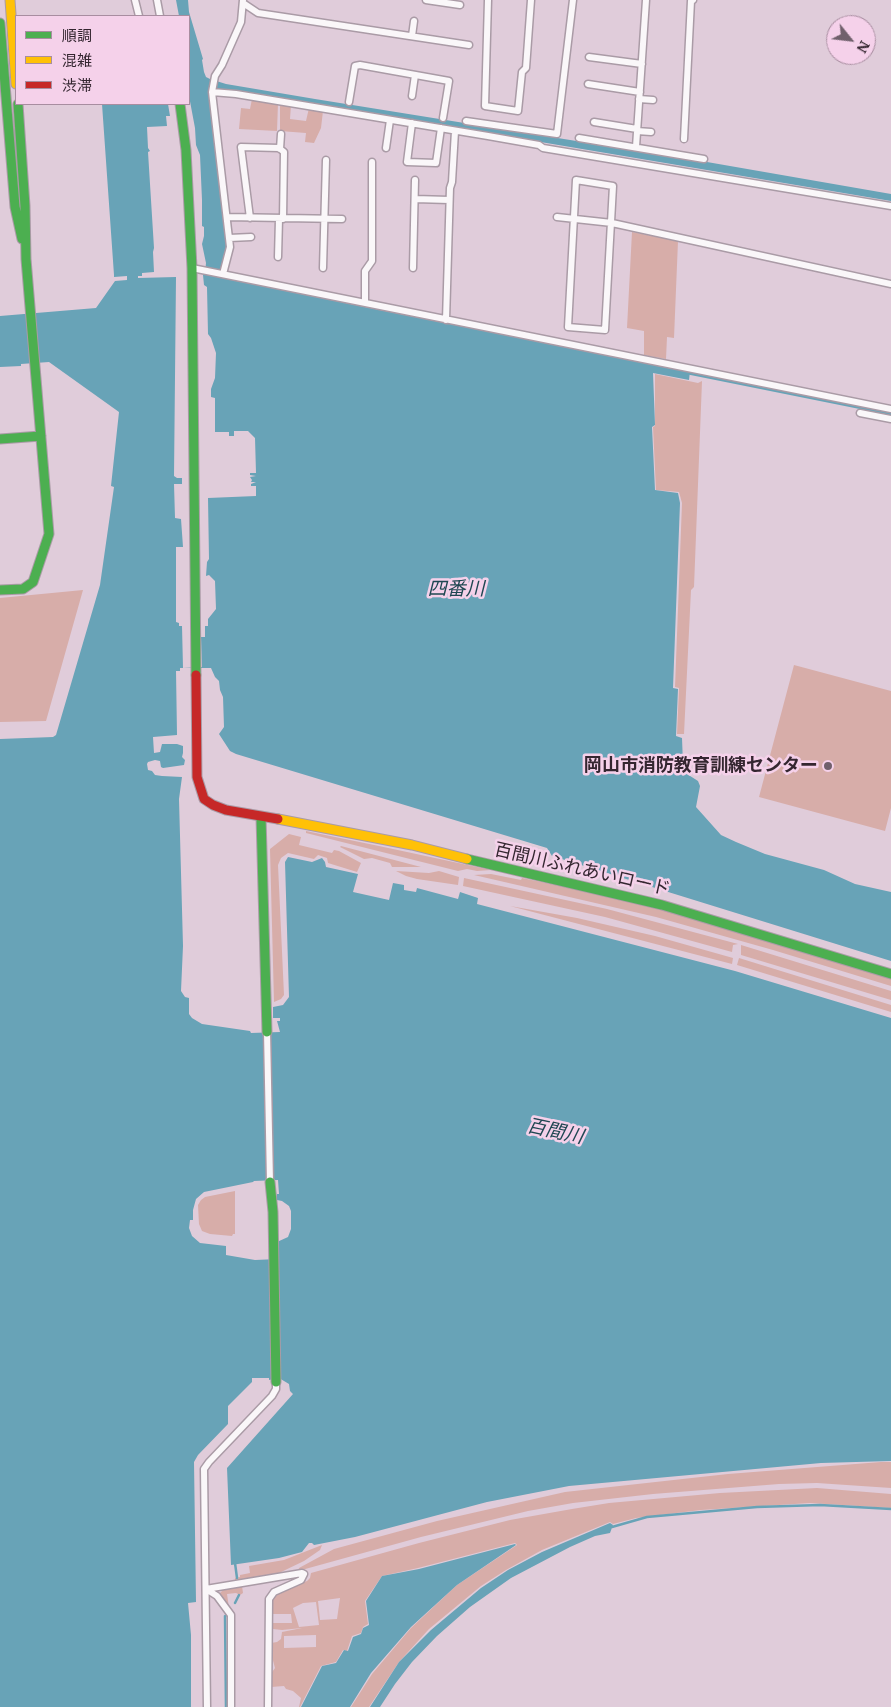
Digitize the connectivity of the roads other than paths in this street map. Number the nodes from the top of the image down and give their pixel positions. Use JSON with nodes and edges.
{"nodes":[{"id":1,"x":10,"y":0,"type":"edge"},
{"id":2,"x":135,"y":0,"type":"edge"},
{"id":3,"x":157,"y":0,"type":"edge"},
{"id":4,"x":426,"y":0,"type":"edge"},
{"id":5,"x":488,"y":0,"type":"edge"},
{"id":6,"x":531,"y":0,"type":"edge"},
{"id":7,"x":573,"y":0,"type":"edge"},
{"id":8,"x":646,"y":0,"type":"edge"},
{"id":9,"x":693,"y":0,"type":"edge"},
{"id":10,"x":243,"y":1,"type":"edge"},
{"id":11,"x":460,"y":5,"type":"dead end"},
{"id":12,"x":138,"y":15,"type":"edge"},
{"id":13,"x":160,"y":15,"type":"edge"},
{"id":14,"x":414,"y":21,"type":"dead end"},
{"id":15,"x":0,"y":24,"type":"edge"},
{"id":16,"x":412,"y":36,"type":"junction"},
{"id":17,"x":469,"y":45,"type":"dead end"},
{"id":18,"x":15,"y":54,"type":"edge"},
{"id":19,"x":589,"y":57,"type":"dead end"},
{"id":20,"x":642,"y":64,"type":"junction"},
{"id":21,"x":15,"y":65,"type":"edge"},
{"id":22,"x":4,"y":67,"type":"junction"},
{"id":23,"x":415,"y":75,"type":"junction"},
{"id":24,"x":588,"y":84,"type":"dead end"},
{"id":25,"x":212,"y":91,"type":"junction"},
{"id":26,"x":640,"y":95,"type":"junction"},
{"id":27,"x":412,"y":96,"type":"dead end"},
{"id":28,"x":653,"y":100,"type":"dead end"},
{"id":29,"x":348,"y":102,"type":"dead end"},
{"id":30,"x":18,"y":105,"type":"edge"},
{"id":31,"x":180,"y":105,"type":"edge"},
{"id":32,"x":443,"y":118,"type":"dead end"},
{"id":33,"x":390,"y":120,"type":"junction"},
{"id":34,"x":466,"y":121,"type":"dead end"},
{"id":35,"x":594,"y":122,"type":"dead end"},
{"id":36,"x":412,"y":124,"type":"junction"},
{"id":37,"x":441,"y":128,"type":"junction"},
{"id":38,"x":637,"y":130,"type":"junction"},
{"id":39,"x":455,"y":131,"type":"junction"},
{"id":40,"x":652,"y":132,"type":"dead end"},
{"id":41,"x":281,"y":134,"type":"dead end"},
{"id":42,"x":579,"y":138,"type":"dead end"},
{"id":43,"x":684,"y":139,"type":"dead end"},
{"id":44,"x":636,"y":147,"type":"junction"},
{"id":45,"x":386,"y":148,"type":"dead end"},
{"id":46,"x":280,"y":149,"type":"junction"},
{"id":47,"x":704,"y":159,"type":"dead end"},
{"id":48,"x":326,"y":160,"type":"dead end"},
{"id":49,"x":372,"y":162,"type":"dead end"},
{"id":50,"x":415,"y":180,"type":"dead end"},
{"id":51,"x":415,"y":199,"type":"junction"},
{"id":52,"x":449,"y":200,"type":"junction"},
{"id":53,"x":891,"y":206,"type":"edge"},
{"id":54,"x":557,"y":217,"type":"dead end"},
{"id":55,"x":227,"y":218,"type":"junction"},
{"id":56,"x":250,"y":218,"type":"junction"},
{"id":57,"x":573,"y":218,"type":"junction"},
{"id":58,"x":281,"y":219,"type":"junction"},
{"id":59,"x":342,"y":219,"type":"dead end"},
{"id":60,"x":324,"y":220,"type":"junction"},
{"id":61,"x":612,"y":224,"type":"junction"},
{"id":62,"x":251,"y":237,"type":"dead end"},
{"id":63,"x":229,"y":238,"type":"junction"},
{"id":64,"x":278,"y":257,"type":"dead end"},
{"id":65,"x":26,"y":259,"type":"junction"},
{"id":66,"x":192,"y":268,"type":"junction"},
{"id":67,"x":323,"y":268,"type":"dead end"},
{"id":68,"x":413,"y":268,"type":"dead end"},
{"id":69,"x":222,"y":273,"type":"junction"},
{"id":70,"x":891,"y":284,"type":"edge"},
{"id":71,"x":365,"y":303,"type":"junction"},
{"id":72,"x":446,"y":320,"type":"junction"},
{"id":73,"x":885,"y":412,"type":"edge"},
{"id":74,"x":860,"y":413,"type":"dead end"},
{"id":75,"x":891,"y":419,"type":"edge"},
{"id":76,"x":41,"y":436,"type":"junction"},
{"id":77,"x":0,"y":439,"type":"edge"},
{"id":78,"x":0,"y":590,"type":"edge"},
{"id":79,"x":261,"y":817,"type":"junction"},
{"id":80,"x":891,"y":974,"type":"edge"},
{"id":81,"x":267,"y":1032,"type":"joint"},
{"id":82,"x":270,"y":1182,"type":"joint"},
{"id":83,"x":276,"y":1382,"type":"joint"},
{"id":84,"x":206,"y":1590,"type":"junction"},
{"id":85,"x":207,"y":1707,"type":"edge"},
{"id":86,"x":231,"y":1707,"type":"edge"},
{"id":87,"x":268,"y":1707,"type":"edge"}],
"edges":[{"from":1,"to":18,"type":"street"},
{"from":2,"to":12,"type":"street"},
{"from":3,"to":13,"type":"street"},
{"from":4,"to":11,"type":"street"},
{"from":5,"to":6,"type":"street"},
{"from":7,"to":34,"type":"street"},
{"from":8,"to":20,"type":"street"},
{"from":9,"to":43,"type":"street"},
{"from":10,"to":16,"type":"street"},
{"from":10,"to":25,"type":"street"},
{"from":14,"to":16,"type":"street"},
{"from":15,"to":22,"type":"street"},
{"from":16,"to":17,"type":"street"},
{"from":19,"to":20,"type":"street"},
{"from":20,"to":26,"type":"street"},
{"from":21,"to":22,"type":"street"},
{"from":22,"to":65,"type":"street"},
{"from":23,"to":27,"type":"street"},
{"from":23,"to":29,"type":"street"},
{"from":23,"to":32,"type":"street"},
{"from":24,"to":26,"type":"street"},
{"from":25,"to":33,"type":"street"},
{"from":25,"to":55,"type":"street"},
{"from":26,"to":28,"type":"street"},
{"from":26,"to":38,"type":"street"},
{"from":30,"to":65,"type":"street"},
{"from":31,"to":66,"type":"street","name":"百間川ふれあいロード"},
{"from":33,"to":36,"type":"street"},
{"from":33,"to":45,"type":"street"},
{"from":35,"to":38,"type":"street"},
{"from":36,"to":37,"type":"street"},
{"from":36,"to":37,"type":"street"},
{"from":37,"to":39,"type":"street"},
{"from":38,"to":40,"type":"street"},
{"from":38,"to":44,"type":"street"},
{"from":39,"to":52,"type":"street"},
{"from":39,"to":53,"type":"street"},
{"from":41,"to":46,"type":"street"},
{"from":42,"to":44,"type":"street"},
{"from":44,"to":47,"type":"street"},
{"from":46,"to":56,"type":"street"},
{"from":46,"to":58,"type":"street"},
{"from":48,"to":60,"type":"street"},
{"from":49,"to":71,"type":"street"},
{"from":50,"to":51,"type":"street"},
{"from":51,"to":52,"type":"street"},
{"from":51,"to":68,"type":"street"},
{"from":52,"to":72,"type":"street"},
{"from":54,"to":57,"type":"street"},
{"from":55,"to":56,"type":"street"},
{"from":55,"to":63,"type":"street"},
{"from":56,"to":58,"type":"street"},
{"from":57,"to":61,"type":"street"},
{"from":57,"to":61,"type":"street"},
{"from":57,"to":61,"type":"street"},
{"from":58,"to":60,"type":"street"},
{"from":58,"to":64,"type":"street"},
{"from":59,"to":60,"type":"street"},
{"from":60,"to":67,"type":"street"},
{"from":61,"to":70,"type":"street"},
{"from":62,"to":63,"type":"street"},
{"from":63,"to":69,"type":"street"},
{"from":65,"to":76,"type":"street"},
{"from":66,"to":69,"type":"street"},
{"from":66,"to":79,"type":"street","name":"百間川ふれあいロード"},
{"from":69,"to":71,"type":"street"},
{"from":71,"to":72,"type":"street"},
{"from":72,"to":73,"type":"street"},
{"from":73,"to":74,"type":"street"},
{"from":73,"to":75,"type":"street"},
{"from":76,"to":77,"type":"street"},
{"from":76,"to":78,"type":"street"},
{"from":79,"to":80,"type":"street","name":"百間川ふれあいロード"},
{"from":79,"to":81,"type":"street"},
{"from":81,"to":82,"type":"street"},
{"from":82,"to":83,"type":"street"},
{"from":83,"to":84,"type":"street"},
{"from":84,"to":85,"type":"street"},
{"from":84,"to":86,"type":"street"},
{"from":84,"to":87,"type":"street"}]}
